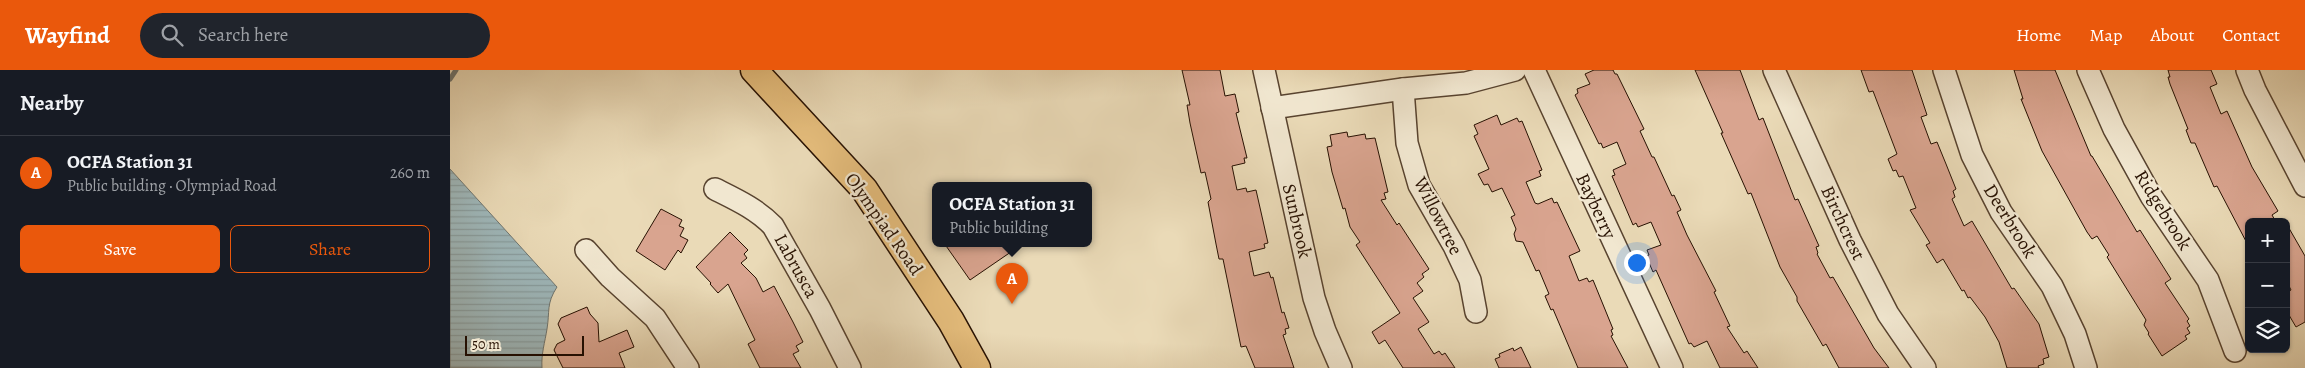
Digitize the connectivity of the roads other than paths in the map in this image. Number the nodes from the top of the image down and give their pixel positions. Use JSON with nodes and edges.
{"nodes":[{"id":1,"x":754,"y":70,"type":"edge"},
{"id":2,"x":1264,"y":70,"type":"edge"},
{"id":3,"x":1515,"y":70,"type":"edge"},
{"id":4,"x":1534,"y":70,"type":"edge"},
{"id":5,"x":1774,"y":70,"type":"edge"},
{"id":6,"x":1944,"y":70,"type":"edge"},
{"id":7,"x":2088,"y":70,"type":"edge"},
{"id":8,"x":2247,"y":70,"type":"edge"},
{"id":9,"x":1403,"y":89,"type":"junction"},
{"id":10,"x":1272,"y":108,"type":"junction"},
{"id":11,"x":2305,"y":186,"type":"edge"},
{"id":12,"x":715,"y":189,"type":"dead end"},
{"id":13,"x":586,"y":250,"type":"dead end"},
{"id":14,"x":1476,"y":312,"type":"dead end"},
{"id":15,"x":2234,"y":351,"type":"dead end"},
{"id":16,"x":684,"y":361,"type":"edge"},
{"id":17,"x":850,"y":368,"type":"edge"},
{"id":18,"x":978,"y":368,"type":"edge"},
{"id":19,"x":1341,"y":368,"type":"edge"},
{"id":20,"x":1672,"y":368,"type":"edge"},
{"id":21,"x":1925,"y":368,"type":"edge"},
{"id":22,"x":2086,"y":368,"type":"edge"}],
"edges":[{"from":1,"to":18,"type":"main road","name":"Olympiad Road"},
{"from":2,"to":10,"type":"street","name":"Sunbrook"},
{"from":3,"to":9,"type":"street"},
{"from":4,"to":20,"type":"street","name":"Bayberry"},
{"from":5,"to":21,"type":"street","name":"Birchcrest"},
{"from":6,"to":22,"type":"street","name":"Deerbrook"},
{"from":7,"to":15,"type":"street","name":"Ridgebrook"},
{"from":8,"to":11,"type":"street"},
{"from":9,"to":10,"type":"street"},
{"from":9,"to":14,"type":"street","name":"Willowtree"},
{"from":10,"to":19,"type":"street","name":"Sunbrook"},
{"from":12,"to":17,"type":"street","name":"Labrusca"},
{"from":13,"to":16,"type":"street"}]}
